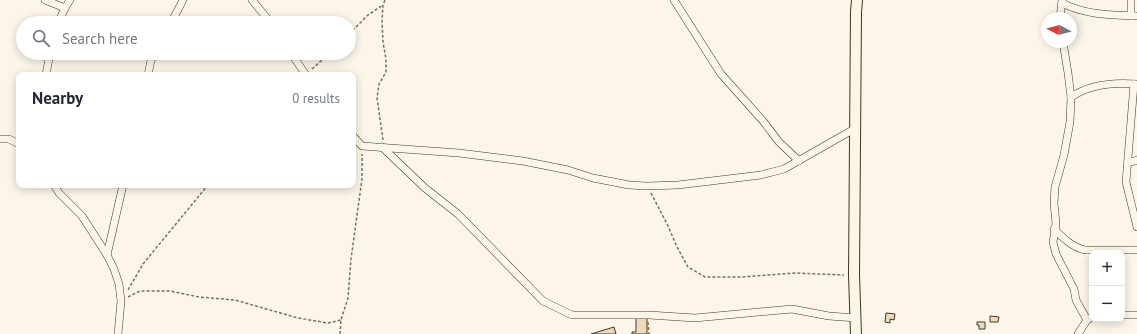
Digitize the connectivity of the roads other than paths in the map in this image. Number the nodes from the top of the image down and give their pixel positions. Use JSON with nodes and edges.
{"nodes":[{"id":1,"x":45,"y":0,"type":"edge"},
{"id":2,"x":70,"y":0,"type":"edge"},
{"id":3,"x":182,"y":0,"type":"edge"},
{"id":4,"x":252,"y":0,"type":"edge"},
{"id":5,"x":674,"y":0,"type":"edge"},
{"id":6,"x":857,"y":0,"type":"edge"},
{"id":7,"x":1131,"y":0,"type":"edge"},
{"id":8,"x":1062,"y":1,"type":"edge"},
{"id":9,"x":64,"y":8,"type":"junction"},
{"id":10,"x":1061,"y":12,"type":"edge"},
{"id":11,"x":61,"y":16,"type":"edge"},
{"id":12,"x":174,"y":16,"type":"edge"},
{"id":13,"x":265,"y":16,"type":"edge"},
{"id":14,"x":1134,"y":16,"type":"edge"},
{"id":15,"x":1063,"y":48,"type":"edge"},
{"id":16,"x":49,"y":60,"type":"edge"},
{"id":17,"x":151,"y":60,"type":"edge"},
{"id":18,"x":296,"y":60,"type":"edge"},
{"id":19,"x":47,"y":72,"type":"edge"},
{"id":20,"x":149,"y":72,"type":"edge"},
{"id":21,"x":304,"y":72,"type":"edge"},
{"id":22,"x":1135,"y":84,"type":"edge"},
{"id":23,"x":1071,"y":97,"type":"junction"},
{"id":24,"x":856,"y":128,"type":"junction"},
{"id":25,"x":0,"y":139,"type":"edge"},
{"id":26,"x":356,"y":139,"type":"edge"},
{"id":27,"x":16,"y":142,"type":"edge"},
{"id":28,"x":382,"y":147,"type":"junction"},
{"id":29,"x":1137,"y":160,"type":"edge"},
{"id":30,"x":799,"y":161,"type":"junction"},
{"id":31,"x":1128,"y":162,"type":"junction"},
{"id":32,"x":56,"y":188,"type":"edge"},
{"id":33,"x":122,"y":188,"type":"edge"},
{"id":34,"x":1137,"y":227,"type":"edge"},
{"id":35,"x":1054,"y":229,"type":"junction"},
{"id":36,"x":1137,"y":250,"type":"edge"},
{"id":37,"x":107,"y":255,"type":"junction"},
{"id":38,"x":1125,"y":315,"type":"edge"},
{"id":39,"x":1137,"y":315,"type":"edge"},
{"id":40,"x":856,"y":318,"type":"junction"},
{"id":41,"x":1089,"y":318,"type":"edge"},
{"id":42,"x":118,"y":334,"type":"edge"},
{"id":43,"x":856,"y":334,"type":"edge"},
{"id":44,"x":1078,"y":334,"type":"edge"}],
"edges":[{"from":1,"to":9,"type":"street"},
{"from":2,"to":9,"type":"street"},
{"from":3,"to":12,"type":"street"},
{"from":4,"to":13,"type":"street"},
{"from":5,"to":30,"type":"street"},
{"from":6,"to":24,"type":"street"},
{"from":7,"to":14,"type":"street"},
{"from":8,"to":10,"type":"street"},
{"from":8,"to":14,"type":"street"},
{"from":9,"to":11,"type":"street"},
{"from":15,"to":23,"type":"street"},
{"from":16,"to":19,"type":"street"},
{"from":17,"to":20,"type":"street"},
{"from":18,"to":21,"type":"street"},
{"from":22,"to":23,"type":"street"},
{"from":22,"to":31,"type":"street"},
{"from":23,"to":35,"type":"street"},
{"from":24,"to":30,"type":"street"},
{"from":24,"to":40,"type":"street"},
{"from":25,"to":27,"type":"street"},
{"from":26,"to":28,"type":"street"},
{"from":28,"to":30,"type":"street"},
{"from":28,"to":40,"type":"street"},
{"from":29,"to":31,"type":"street"},
{"from":31,"to":34,"type":"street"},
{"from":32,"to":37,"type":"street"},
{"from":33,"to":37,"type":"street"},
{"from":35,"to":36,"type":"street"},
{"from":35,"to":41,"type":"street"},
{"from":37,"to":42,"type":"street"},
{"from":38,"to":39,"type":"street"},
{"from":40,"to":43,"type":"street"},
{"from":41,"to":44,"type":"street"}]}
